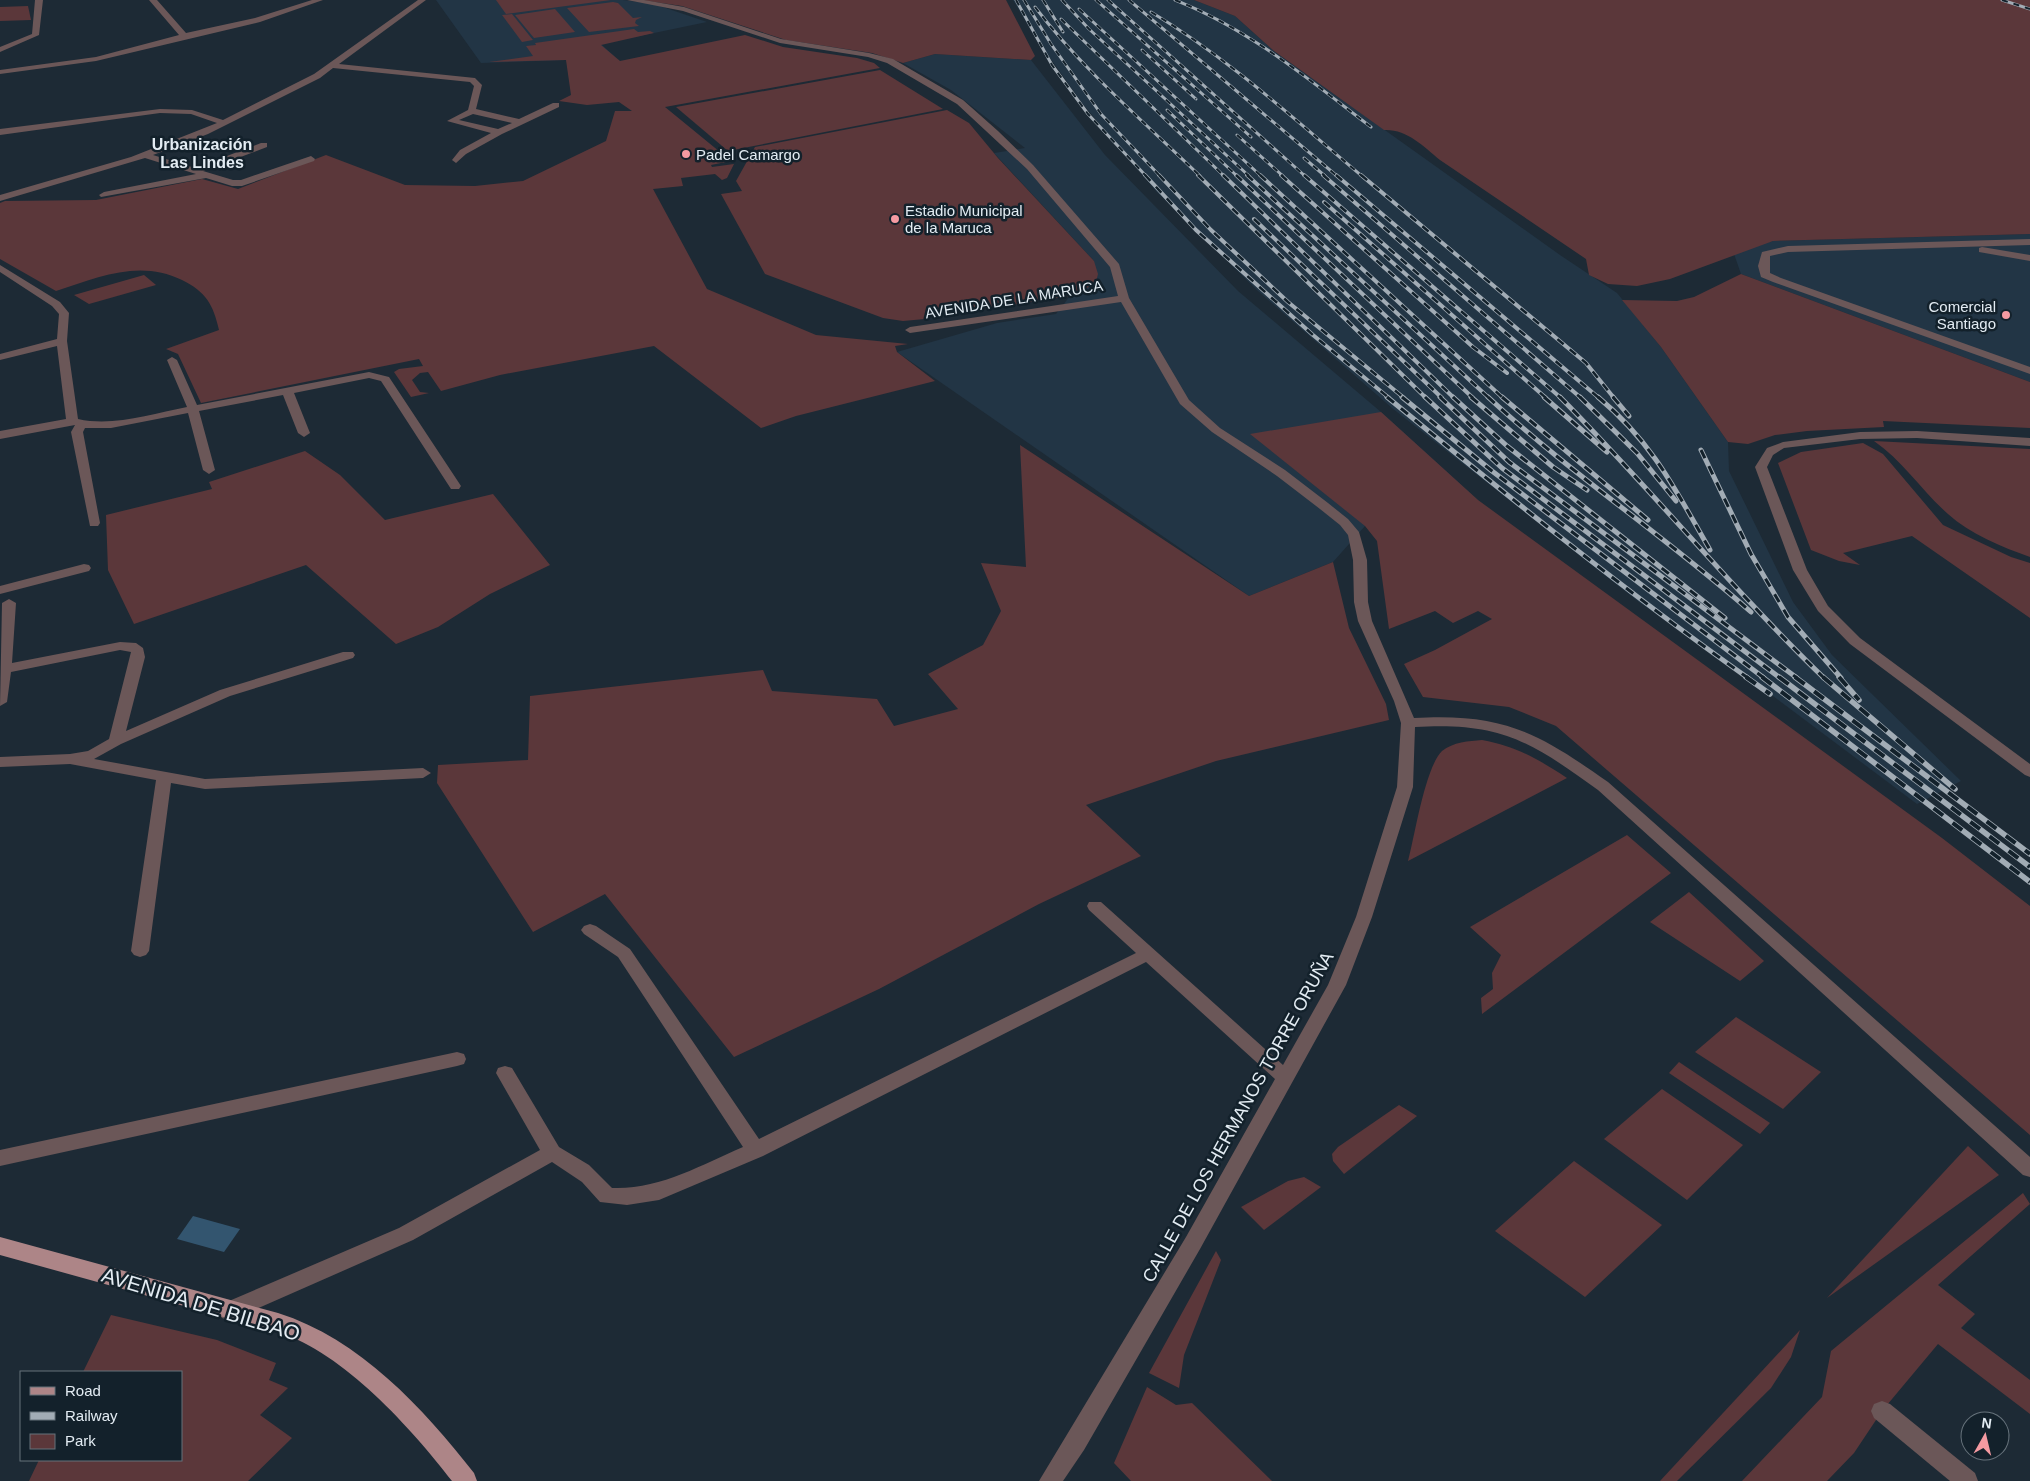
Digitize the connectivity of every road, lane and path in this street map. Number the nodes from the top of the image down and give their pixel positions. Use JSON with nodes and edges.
{"nodes":[{"id":1,"x":39,"y":0,"type":"edge"},
{"id":2,"x":153,"y":0,"type":"edge"},
{"id":3,"x":318,"y":0,"type":"edge"},
{"id":4,"x":422,"y":0,"type":"edge"},
{"id":5,"x":632,"y":0,"type":"edge"},
{"id":6,"x":184,"y":36,"type":"junction"},
{"id":7,"x":0,"y":50,"type":"edge"},
{"id":8,"x":332,"y":66,"type":"junction"},
{"id":9,"x":0,"y":72,"type":"edge"},
{"id":10,"x":556,"y":105,"type":"dead end"},
{"id":11,"x":472,"y":111,"type":"junction"},
{"id":12,"x":222,"y":122,"type":"junction"},
{"id":13,"x":520,"y":122,"type":"junction"},
{"id":14,"x":0,"y":132,"type":"edge"},
{"id":15,"x":499,"y":132,"type":"junction"},
{"id":16,"x":264,"y":146,"type":"dead end"},
{"id":17,"x":145,"y":155,"type":"junction"},
{"id":18,"x":311,"y":159,"type":"dead end"},
{"id":19,"x":456,"y":160,"type":"dead end"},
{"id":20,"x":195,"y":171,"type":"junction"},
{"id":21,"x":208,"y":175,"type":"junction"},
{"id":22,"x":104,"y":195,"type":"dead end"},
{"id":23,"x":0,"y":198,"type":"edge"},
{"id":24,"x":2007,"y":242,"type":"junction"},
{"id":25,"x":2029,"y":242,"type":"edge"},
{"id":26,"x":1946,"y":244,"type":"junction"},
{"id":27,"x":2030,"y":258,"type":"edge"},
{"id":28,"x":0,"y":268,"type":"edge"},
{"id":29,"x":1124,"y":298,"type":"junction"},
{"id":30,"x":910,"y":330,"type":"dead end"},
{"id":31,"x":62,"y":341,"type":"junction"},
{"id":32,"x":0,"y":357,"type":"edge"},
{"id":33,"x":172,"y":360,"type":"dead end"},
{"id":34,"x":2030,"y":371,"type":"edge"},
{"id":35,"x":288,"y":392,"type":"junction"},
{"id":36,"x":193,"y":410,"type":"junction"},
{"id":37,"x":78,"y":422,"type":"junction"},
{"id":38,"x":304,"y":432,"type":"dead end"},
{"id":39,"x":0,"y":435,"type":"edge"},
{"id":40,"x":2030,"y":442,"type":"edge"},
{"id":41,"x":210,"y":470,"type":"dead end"},
{"id":42,"x":455,"y":486,"type":"dead end"},
{"id":43,"x":94,"y":524,"type":"dead end"},
{"id":44,"x":84,"y":568,"type":"dead end"},
{"id":45,"x":0,"y":590,"type":"edge"},
{"id":46,"x":9,"y":603,"type":"dead end"},
{"id":47,"x":348,"y":655,"type":"dead end"},
{"id":48,"x":4,"y":669,"type":"junction"},
{"id":49,"x":0,"y":702,"type":"edge"},
{"id":50,"x":1408,"y":723,"type":"junction"},
{"id":51,"x":116,"y":740,"type":"junction"},
{"id":52,"x":70,"y":759,"type":"junction"},
{"id":53,"x":0,"y":762,"type":"edge"},
{"id":54,"x":2030,"y":772,"type":"edge"},
{"id":55,"x":423,"y":773,"type":"dead end"},
{"id":56,"x":164,"y":776,"type":"junction"},
{"id":57,"x":1096,"y":906,"type":"dead end"},
{"id":58,"x":590,"y":930,"type":"dead end"},
{"id":59,"x":140,"y":951,"type":"dead end"},
{"id":60,"x":1148,"y":954,"type":"junction"},
{"id":61,"x":457,"y":1059,"type":"dead end"},
{"id":62,"x":505,"y":1073,"type":"dead end"},
{"id":63,"x":1286,"y":1078,"type":"junction"},
{"id":64,"x":756,"y":1150,"type":"junction"},
{"id":65,"x":552,"y":1153,"type":"junction"},
{"id":66,"x":0,"y":1158,"type":"edge"},
{"id":67,"x":2030,"y":1169,"type":"edge"},
{"id":68,"x":0,"y":1246,"type":"edge"},
{"id":69,"x":229,"y":1311,"type":"junction"},
{"id":70,"x":1882,"y":1411,"type":"dead end"},
{"id":71,"x":466,"y":1481,"type":"edge"},
{"id":72,"x":1050,"y":1481,"type":"edge"},
{"id":73,"x":1967,"y":1481,"type":"edge"}],
"edges":[{"from":1,"to":7,"type":"street"},
{"from":2,"to":6,"type":"street"},
{"from":3,"to":6,"type":"street"},
{"from":4,"to":8,"type":"street"},
{"from":5,"to":29,"type":"street","name":"CALLE DE LOS HERMANOS TORRE ORUÑA"},
{"from":6,"to":9,"type":"street"},
{"from":8,"to":11,"type":"street"},
{"from":8,"to":12,"type":"street"},
{"from":10,"to":13,"type":"street"},
{"from":11,"to":13,"type":"street"},
{"from":11,"to":15,"type":"street"},
{"from":12,"to":14,"type":"street"},
{"from":12,"to":17,"type":"street"},
{"from":13,"to":15,"type":"street"},
{"from":15,"to":19,"type":"street"},
{"from":16,"to":20,"type":"street"},
{"from":17,"to":20,"type":"street"},
{"from":17,"to":23,"type":"street"},
{"from":18,"to":21,"type":"street"},
{"from":20,"to":21,"type":"street"},
{"from":21,"to":22,"type":"street"},
{"from":24,"to":25,"type":"street"},
{"from":24,"to":26,"type":"street"},
{"from":24,"to":27,"type":"street"},
{"from":26,"to":27,"type":"street"},
{"from":26,"to":34,"type":"street"},
{"from":28,"to":31,"type":"street"},
{"from":29,"to":30,"type":"street","name":"AVENIDA DE LA MARUCA"},
{"from":29,"to":50,"type":"street","name":"CALLE DE LOS HERMANOS TORRE ORUÑA"},
{"from":31,"to":32,"type":"street"},
{"from":31,"to":37,"type":"street"},
{"from":33,"to":36,"type":"street"},
{"from":35,"to":36,"type":"street"},
{"from":35,"to":38,"type":"street"},
{"from":35,"to":42,"type":"street"},
{"from":36,"to":37,"type":"street"},
{"from":36,"to":41,"type":"street"},
{"from":37,"to":39,"type":"street"},
{"from":37,"to":43,"type":"street"},
{"from":40,"to":54,"type":"street"},
{"from":44,"to":45,"type":"street"},
{"from":46,"to":48,"type":"street"},
{"from":47,"to":51,"type":"street"},
{"from":48,"to":49,"type":"street"},
{"from":48,"to":51,"type":"street"},
{"from":50,"to":63,"type":"street","name":"CALLE DE LOS HERMANOS TORRE ORUÑA"},
{"from":50,"to":67,"type":"street"},
{"from":51,"to":52,"type":"street"},
{"from":52,"to":53,"type":"street"},
{"from":52,"to":56,"type":"street"},
{"from":55,"to":56,"type":"street"},
{"from":56,"to":59,"type":"street"},
{"from":57,"to":60,"type":"street"},
{"from":58,"to":64,"type":"street"},
{"from":60,"to":63,"type":"street"},
{"from":60,"to":64,"type":"street"},
{"from":61,"to":66,"type":"street"},
{"from":62,"to":65,"type":"street"},
{"from":63,"to":72,"type":"street","name":"CALLE DE LOS HERMANOS TORRE ORUÑA"},
{"from":64,"to":65,"type":"street"},
{"from":65,"to":69,"type":"street"},
{"from":68,"to":69,"type":"main road","name":"AVENIDA DE BILBAO"},
{"from":69,"to":71,"type":"main road","name":"AVENIDA DE BILBAO"},
{"from":70,"to":73,"type":"street"}]}
